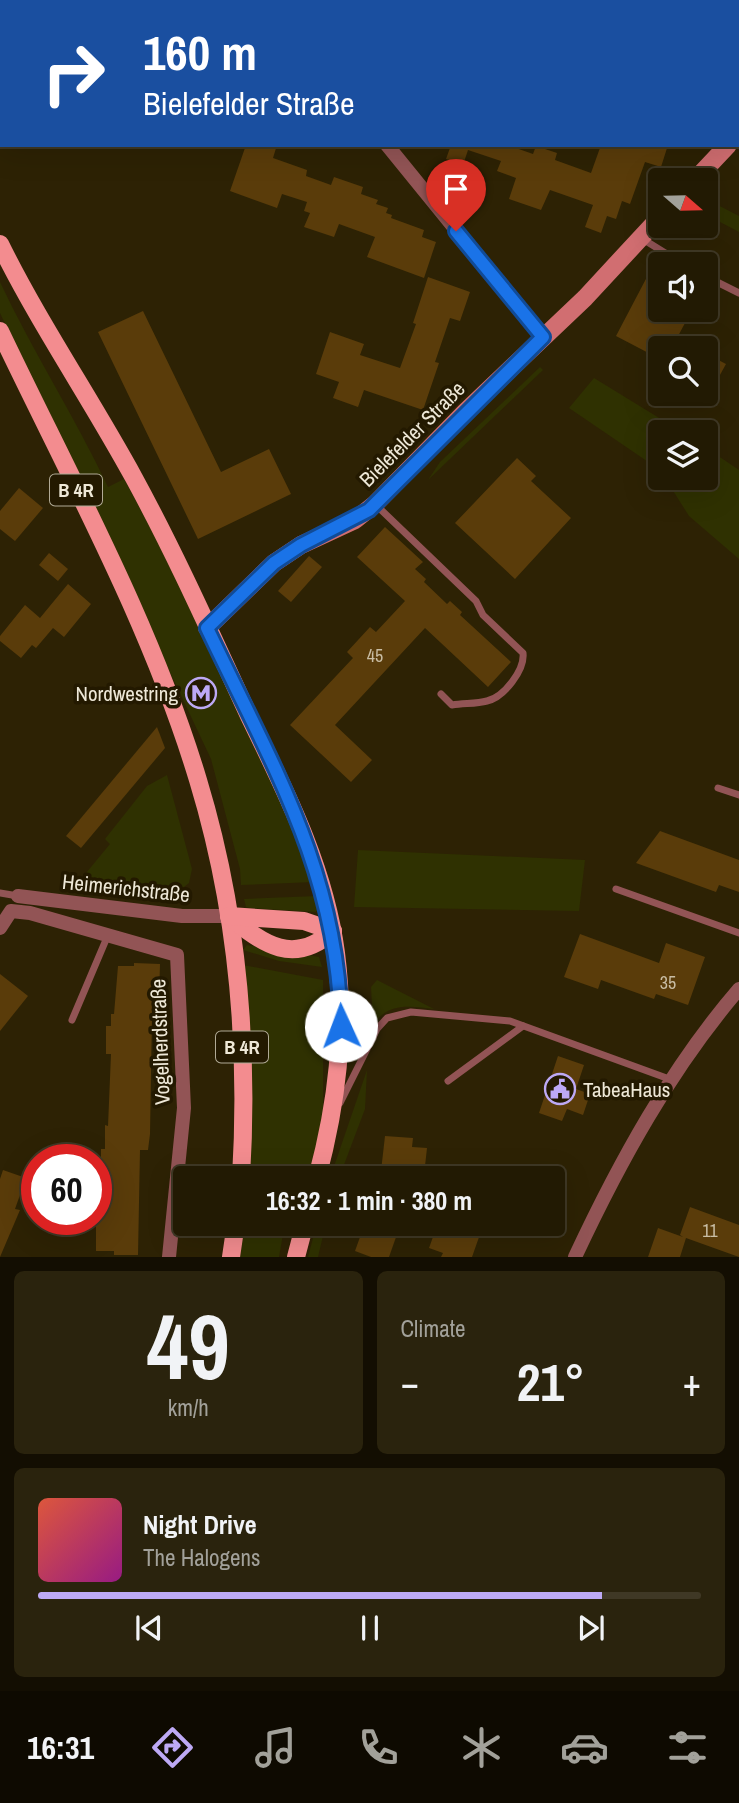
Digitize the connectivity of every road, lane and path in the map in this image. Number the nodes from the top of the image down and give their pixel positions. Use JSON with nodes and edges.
{"nodes":[{"id":1,"x":389,"y":147,"type":"edge"},
{"id":2,"x":726,"y":147,"type":"edge"},
{"id":3,"x":706,"y":168,"type":"edge"},
{"id":4,"x":648,"y":229,"type":"edge"},
{"id":5,"x":640,"y":237,"type":"junction"},
{"id":6,"x":0,"y":244,"type":"edge"},
{"id":7,"x":664,"y":252,"type":"edge"},
{"id":8,"x":718,"y":282,"type":"edge"},
{"id":9,"x":739,"y":293,"type":"edge"},
{"id":10,"x":0,"y":331,"type":"edge"},
{"id":11,"x":543,"y":337,"type":"junction"},
{"id":12,"x":375,"y":504,"type":"junction"},
{"id":13,"x":207,"y":628,"type":"junction"},
{"id":14,"x":441,"y":694,"type":"dead end"},
{"id":15,"x":718,"y":788,"type":"dead end"},
{"id":16,"x":739,"y":796,"type":"edge"},
{"id":17,"x":616,"y":889,"type":"dead end"},
{"id":18,"x":0,"y":893,"type":"edge"},
{"id":19,"x":18,"y":896,"type":"joint"},
{"id":20,"x":229,"y":916,"type":"junction"},
{"id":21,"x":0,"y":928,"type":"edge"},
{"id":22,"x":332,"y":931,"type":"junction"},
{"id":23,"x":739,"y":933,"type":"edge"},
{"id":24,"x":108,"y":934,"type":"junction"},
{"id":25,"x":739,"y":989,"type":"edge"},
{"id":26,"x":72,"y":1020,"type":"dead end"},
{"id":27,"x":523,"y":1026,"type":"junction"},
{"id":28,"x":673,"y":1080,"type":"junction"},
{"id":29,"x":448,"y":1081,"type":"dead end"},
{"id":30,"x":332,"y":1117,"type":"junction"},
{"id":31,"x":242,"y":1166,"type":"edge"},
{"id":32,"x":320,"y":1166,"type":"edge"},
{"id":33,"x":234,"y":1236,"type":"edge"},
{"id":34,"x":301,"y":1236,"type":"edge"},
{"id":35,"x":169,"y":1257,"type":"edge"},
{"id":36,"x":231,"y":1257,"type":"edge"},
{"id":37,"x":296,"y":1257,"type":"edge"},
{"id":38,"x":575,"y":1257,"type":"edge"}],
"edges":[{"from":1,"to":11,"type":"street"},
{"from":2,"to":3,"type":"street"},
{"from":4,"to":5,"type":"street","name":"Bielefelder Straße"},
{"from":5,"to":7,"type":"lane"},
{"from":5,"to":11,"type":"street","name":"Bielefelder Straße"},
{"from":6,"to":13,"type":"main road","number":"B 4R"},
{"from":8,"to":9,"type":"lane"},
{"from":10,"to":20,"type":"main road","number":"B 4R"},
{"from":11,"to":12,"type":"street","name":"Bielefelder Straße"},
{"from":12,"to":13,"type":"street","name":"Bielefelder Straße"},
{"from":12,"to":14,"type":"lane"},
{"from":13,"to":22,"type":"main road","number":"B 4R"},
{"from":15,"to":16,"type":"lane"},
{"from":17,"to":23,"type":"lane"},
{"from":18,"to":19,"type":"lane"},
{"from":19,"to":20,"type":"street","name":"Heimerichstraße"},
{"from":20,"to":22,"type":"main road"},
{"from":20,"to":22,"type":"main road"},
{"from":20,"to":31,"type":"main road","number":"B 4R"},
{"from":21,"to":24,"type":"street","name":"Vogelherdstraße"},
{"from":22,"to":30,"type":"main road","number":"B 4R"},
{"from":24,"to":26,"type":"lane"},
{"from":24,"to":35,"type":"street","name":"Vogelherdstraße"},
{"from":25,"to":28,"type":"street"},
{"from":27,"to":28,"type":"lane"},
{"from":27,"to":29,"type":"lane"},
{"from":27,"to":30,"type":"lane"},
{"from":28,"to":38,"type":"street"},
{"from":30,"to":32,"type":"main road","number":"B 4R"},
{"from":33,"to":36,"type":"main road"},
{"from":34,"to":37,"type":"main road"}]}
